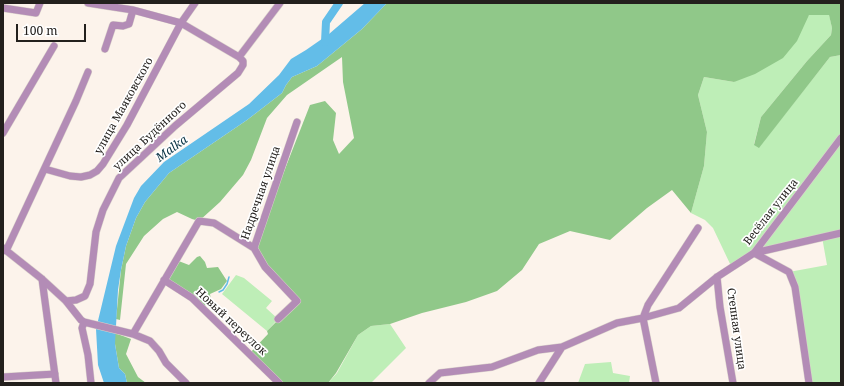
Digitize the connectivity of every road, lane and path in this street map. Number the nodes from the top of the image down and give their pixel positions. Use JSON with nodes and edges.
{"nodes":[{"id":1,"x":40,"y":3,"type":"edge"},
{"id":2,"x":88,"y":3,"type":"edge"},
{"id":3,"x":195,"y":3,"type":"edge"},
{"id":4,"x":280,"y":3,"type":"edge"},
{"id":5,"x":3,"y":8,"type":"edge"},
{"id":6,"x":134,"y":10,"type":"junction"},
{"id":7,"x":181,"y":23,"type":"junction"},
{"id":8,"x":54,"y":46,"type":"dead end"},
{"id":9,"x":105,"y":49,"type":"dead end"},
{"id":10,"x":239,"y":57,"type":"junction"},
{"id":11,"x":88,"y":72,"type":"dead end"},
{"id":12,"x":297,"y":122,"type":"dead end"},
{"id":13,"x":3,"y":133,"type":"edge"},
{"id":14,"x":841,"y":138,"type":"edge"},
{"id":15,"x":45,"y":169,"type":"junction"},
{"id":16,"x":698,"y":228,"type":"dead end"},
{"id":17,"x":841,"y":233,"type":"edge"},
{"id":18,"x":254,"y":248,"type":"junction"},
{"id":19,"x":5,"y":250,"type":"edge"},
{"id":20,"x":754,"y":253,"type":"junction"},
{"id":21,"x":718,"y":277,"type":"junction"},
{"id":22,"x":42,"y":278,"type":"junction"},
{"id":23,"x":164,"y":280,"type":"junction"},
{"id":24,"x":66,"y":301,"type":"junction"},
{"id":25,"x":643,"y":318,"type":"junction"},
{"id":26,"x":278,"y":319,"type":"dead end"},
{"id":27,"x":84,"y":322,"type":"junction"},
{"id":28,"x":133,"y":334,"type":"junction"},
{"id":29,"x":562,"y":347,"type":"junction"},
{"id":30,"x":55,"y":374,"type":"junction"},
{"id":31,"x":6,"y":379,"type":"edge"},
{"id":32,"x":56,"y":383,"type":"edge"},
{"id":33,"x":91,"y":383,"type":"edge"},
{"id":34,"x":186,"y":383,"type":"edge"},
{"id":35,"x":279,"y":383,"type":"edge"},
{"id":36,"x":429,"y":383,"type":"edge"},
{"id":37,"x":539,"y":383,"type":"edge"},
{"id":38,"x":656,"y":383,"type":"edge"},
{"id":39,"x":733,"y":383,"type":"edge"},
{"id":40,"x":809,"y":383,"type":"edge"}],
"edges":[{"from":1,"to":5,"type":"street"},
{"from":2,"to":6,"type":"street"},
{"from":3,"to":7,"type":"street","name":"улица Маяковского"},
{"from":4,"to":10,"type":"street"},
{"from":6,"to":7,"type":"street"},
{"from":6,"to":9,"type":"street"},
{"from":7,"to":10,"type":"street"},
{"from":7,"to":15,"type":"street","name":"улица Маяковского"},
{"from":8,"to":13,"type":"street"},
{"from":10,"to":24,"type":"street","name":"улица Будённого"},
{"from":11,"to":15,"type":"street"},
{"from":12,"to":18,"type":"street","name":"Надречная улица"},
{"from":14,"to":20,"type":"street","name":"Весёлая улица"},
{"from":15,"to":19,"type":"street"},
{"from":16,"to":25,"type":"street"},
{"from":17,"to":20,"type":"street"},
{"from":18,"to":23,"type":"street","name":"Надречная улица"},
{"from":18,"to":26,"type":"street"},
{"from":19,"to":22,"type":"street"},
{"from":20,"to":21,"type":"street","name":"Весёлая улица"},
{"from":20,"to":40,"type":"street"},
{"from":21,"to":25,"type":"street","name":"Весёлая улица"},
{"from":21,"to":39,"type":"street","name":"Степная улица"},
{"from":22,"to":24,"type":"street"},
{"from":22,"to":30,"type":"street"},
{"from":23,"to":28,"type":"street","name":"Надречная улица"},
{"from":23,"to":35,"type":"street","name":"Новый переулок"},
{"from":24,"to":27,"type":"street"},
{"from":25,"to":29,"type":"street","name":"Весёлая улица"},
{"from":25,"to":38,"type":"street"},
{"from":27,"to":28,"type":"street"},
{"from":27,"to":33,"type":"street"},
{"from":28,"to":34,"type":"street"},
{"from":29,"to":36,"type":"street","name":"Весёлая улица"},
{"from":29,"to":37,"type":"street"},
{"from":30,"to":31,"type":"street"},
{"from":30,"to":32,"type":"street"}]}
